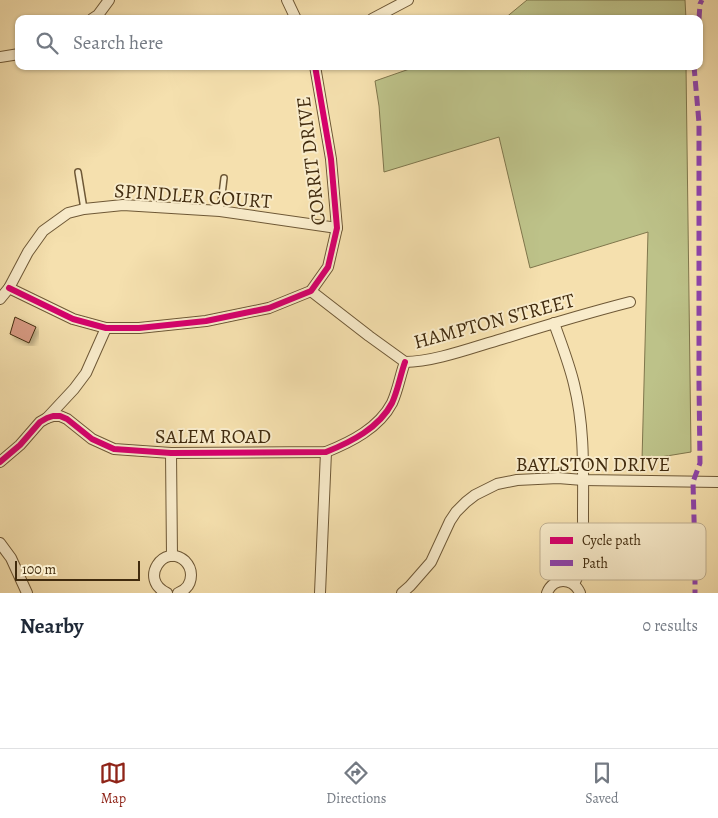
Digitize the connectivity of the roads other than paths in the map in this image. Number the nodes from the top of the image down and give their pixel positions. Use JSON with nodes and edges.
{"nodes":[{"id":1,"x":109,"y":0,"type":"edge"},
{"id":2,"x":287,"y":0,"type":"edge"},
{"id":3,"x":408,"y":0,"type":"edge"},
{"id":4,"x":98,"y":15,"type":"edge"},
{"id":5,"x":294,"y":15,"type":"edge"},
{"id":6,"x":380,"y":15,"type":"edge"},
{"id":7,"x":15,"y":55,"type":"edge"},
{"id":8,"x":0,"y":58,"type":"edge"},
{"id":9,"x":316,"y":70,"type":"edge"},
{"id":10,"x":78,"y":172,"type":"dead end"},
{"id":11,"x":224,"y":178,"type":"dead end"},
{"id":12,"x":84,"y":209,"type":"junction"},
{"id":13,"x":220,"y":211,"type":"junction"},
{"id":14,"x":337,"y":228,"type":"junction"},
{"id":15,"x":9,"y":288,"type":"junction"},
{"id":16,"x":311,"y":291,"type":"junction"},
{"id":17,"x":0,"y":299,"type":"edge"},
{"id":18,"x":630,"y":302,"type":"dead end"},
{"id":19,"x":554,"y":323,"type":"junction"},
{"id":20,"x":106,"y":328,"type":"junction"},
{"id":21,"x":405,"y":362,"type":"junction"},
{"id":22,"x":47,"y":418,"type":"junction"},
{"id":23,"x":326,"y":452,"type":"junction"},
{"id":24,"x":171,"y":453,"type":"junction"},
{"id":25,"x":0,"y":462,"type":"edge"},
{"id":26,"x":583,"y":480,"type":"junction"},
{"id":27,"x":718,"y":482,"type":"edge"},
{"id":28,"x":582,"y":523,"type":"edge"},
{"id":29,"x":0,"y":543,"type":"edge"},
{"id":30,"x":172,"y":556,"type":"junction"},
{"id":31,"x":577,"y":589,"type":"edge"},
{"id":32,"x":26,"y":593,"type":"edge"},
{"id":33,"x":167,"y":593,"type":"edge"},
{"id":34,"x":178,"y":593,"type":"edge"},
{"id":35,"x":320,"y":593,"type":"edge"},
{"id":36,"x":402,"y":593,"type":"edge"},
{"id":37,"x":546,"y":593,"type":"edge"}],
"edges":[{"from":1,"to":4,"type":"street"},
{"from":2,"to":5,"type":"street"},
{"from":3,"to":6,"type":"street"},
{"from":7,"to":8,"type":"street"},
{"from":9,"to":14,"type":"street","name":"CORRIT DRIVE"},
{"from":10,"to":12,"type":"lane"},
{"from":11,"to":13,"type":"lane"},
{"from":12,"to":13,"type":"street","name":"SPINDLER COURT"},
{"from":12,"to":15,"type":"street","name":"SPINDLER COURT"},
{"from":13,"to":14,"type":"street","name":"SPINDLER COURT"},
{"from":14,"to":16,"type":"street","name":"CORRIT DRIVE"},
{"from":15,"to":17,"type":"street","name":"SPINDLER COURT"},
{"from":15,"to":20,"type":"street"},
{"from":16,"to":20,"type":"street"},
{"from":16,"to":21,"type":"street","name":"HAMPTON STREET"},
{"from":18,"to":19,"type":"street","name":"HAMPTON STREET"},
{"from":19,"to":21,"type":"street","name":"HAMPTON STREET"},
{"from":19,"to":26,"type":"street"},
{"from":20,"to":22,"type":"street"},
{"from":21,"to":23,"type":"street","name":"SALEM ROAD"},
{"from":22,"to":24,"type":"street","name":"SALEM ROAD"},
{"from":22,"to":25,"type":"street"},
{"from":23,"to":24,"type":"street","name":"SALEM ROAD"},
{"from":23,"to":35,"type":"street"},
{"from":24,"to":30,"type":"street"},
{"from":26,"to":27,"type":"street","name":"BAYLSTON DRIVE"},
{"from":26,"to":28,"type":"street"},
{"from":26,"to":36,"type":"street","name":"BAYLSTON DRIVE"},
{"from":29,"to":32,"type":"street"},
{"from":30,"to":33,"type":"street"},
{"from":30,"to":34,"type":"street"},
{"from":31,"to":37,"type":"street"}]}
